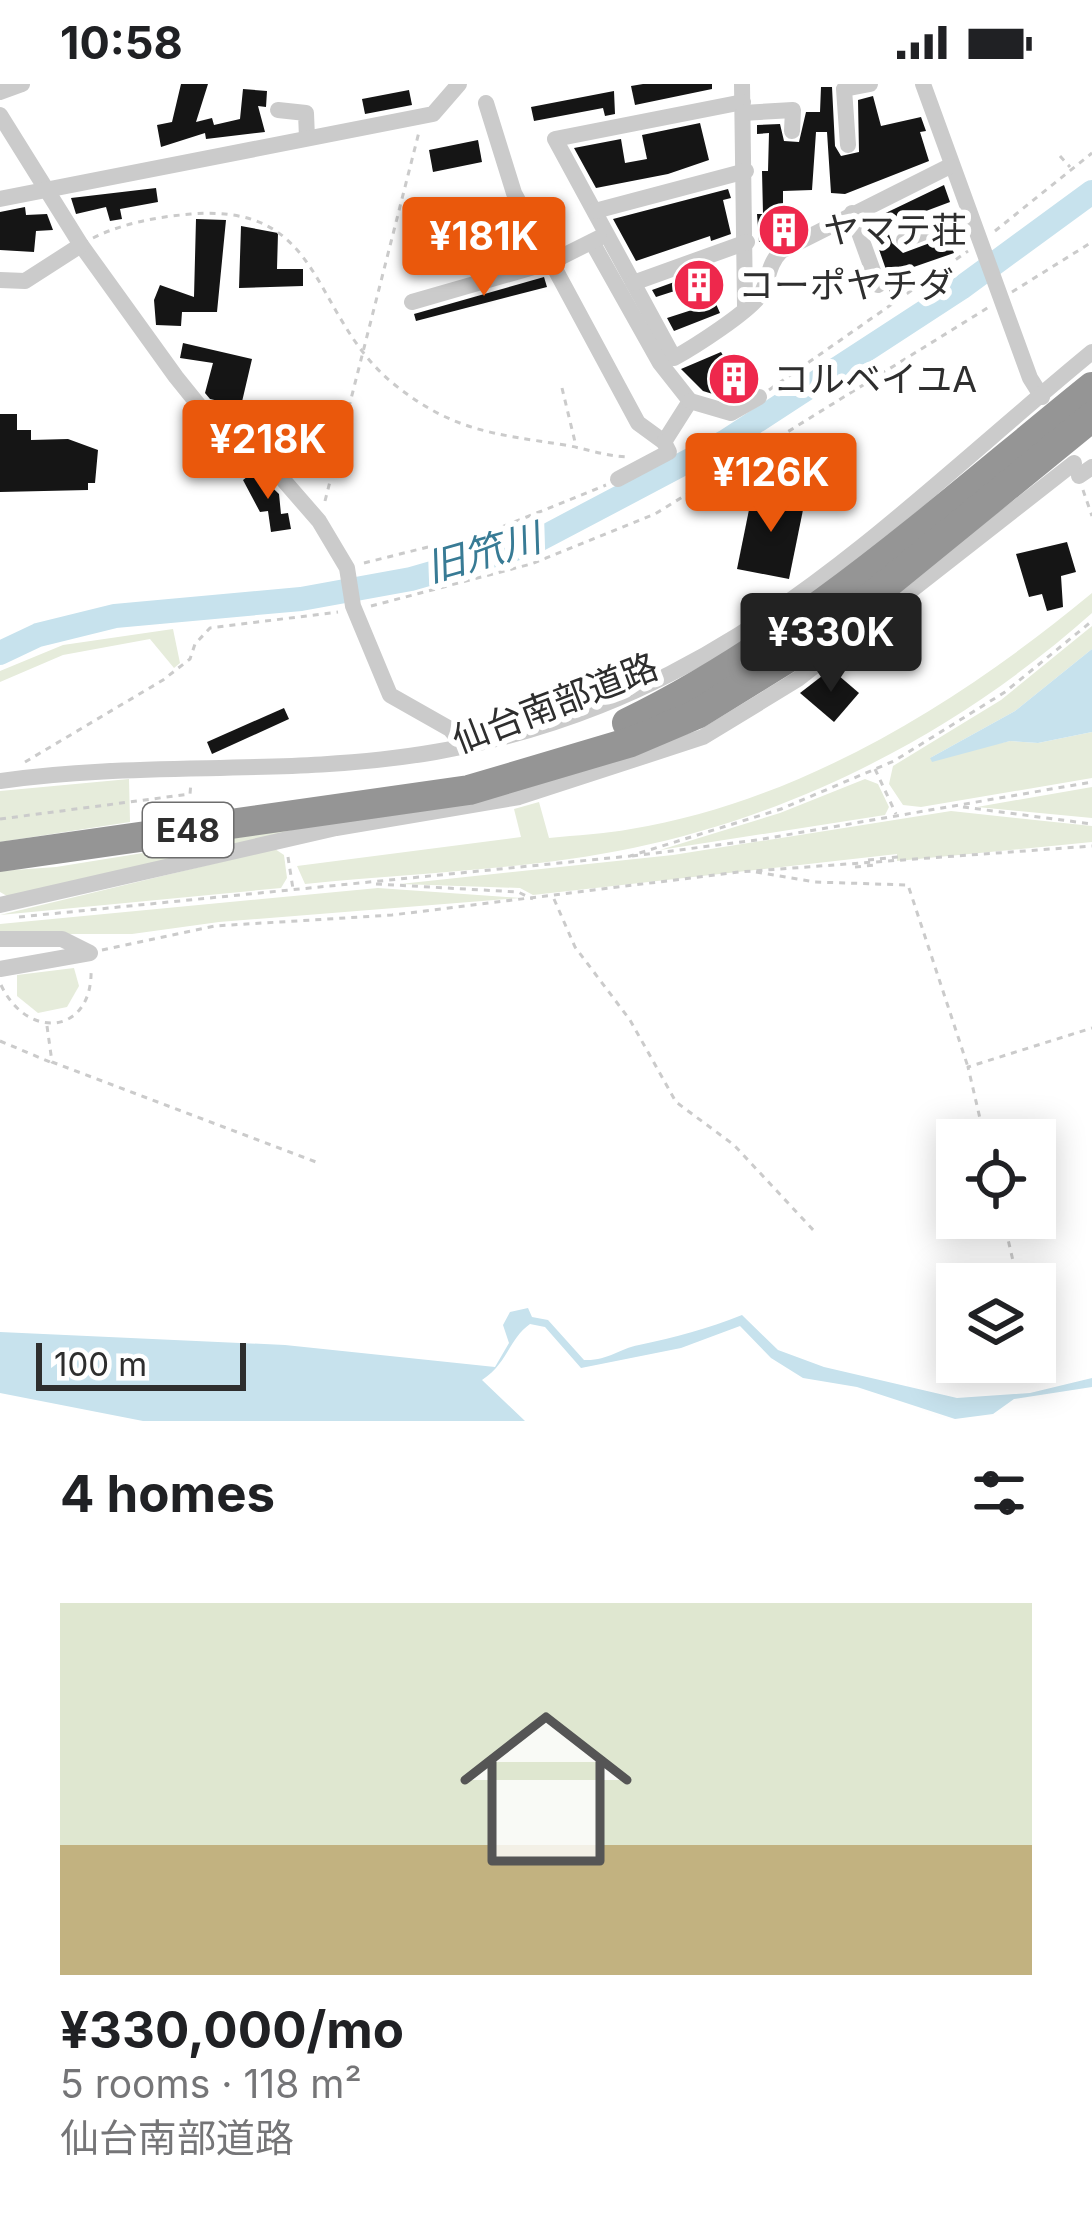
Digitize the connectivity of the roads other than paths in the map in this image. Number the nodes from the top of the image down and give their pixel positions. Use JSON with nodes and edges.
{"nodes":[{"id":1,"x":22,"y":84,"type":"edge"},
{"id":2,"x":459,"y":84,"type":"edge"},
{"id":3,"x":870,"y":84,"type":"edge"},
{"id":4,"x":923,"y":84,"type":"edge"},
{"id":5,"x":0,"y":92,"type":"edge"},
{"id":6,"x":743,"y":100,"type":"edge"},
{"id":7,"x":486,"y":103,"type":"dead end"},
{"id":8,"x":278,"y":110,"type":"dead end"},
{"id":9,"x":0,"y":115,"type":"edge"},
{"id":10,"x":792,"y":131,"type":"dead end"},
{"id":11,"x":308,"y":139,"type":"junction"},
{"id":12,"x":848,"y":145,"type":"dead end"},
{"id":13,"x":950,"y":166,"type":"junction"},
{"id":14,"x":746,"y":171,"type":"junction"},
{"id":15,"x":45,"y":191,"type":"junction"},
{"id":16,"x":0,"y":200,"type":"edge"},
{"id":17,"x":595,"y":211,"type":"junction"},
{"id":18,"x":853,"y":213,"type":"junction"},
{"id":19,"x":969,"y":215,"type":"junction"},
{"id":20,"x":594,"y":240,"type":"junction"},
{"id":21,"x":904,"y":241,"type":"dead end"},
{"id":22,"x":747,"y":242,"type":"junction"},
{"id":23,"x":81,"y":245,"type":"junction"},
{"id":24,"x":554,"y":261,"type":"junction"},
{"id":25,"x":0,"y":280,"type":"edge"},
{"id":26,"x":633,"y":283,"type":"junction"},
{"id":27,"x":878,"y":285,"type":"dead end"},
{"id":28,"x":412,"y":302,"type":"dead end"},
{"id":29,"x":745,"y":306,"type":"junction"},
{"id":30,"x":1092,"y":352,"type":"edge"},
{"id":31,"x":1092,"y":387,"type":"edge"},
{"id":32,"x":759,"y":397,"type":"road end"},
{"id":33,"x":1042,"y":397,"type":"junction"},
{"id":34,"x":688,"y":405,"type":"junction"},
{"id":35,"x":1092,"y":417,"type":"edge"},
{"id":36,"x":666,"y":440,"type":"junction"},
{"id":37,"x":1082,"y":469,"type":"edge"},
{"id":38,"x":618,"y":479,"type":"road end"},
{"id":39,"x":463,"y":745,"type":"junction"},
{"id":40,"x":0,"y":782,"type":"edge"},
{"id":41,"x":376,"y":803,"type":"junction"},
{"id":42,"x":0,"y":857,"type":"edge"},
{"id":43,"x":7,"y":911,"type":"edge"},
{"id":44,"x":0,"y":939,"type":"edge"},
{"id":45,"x":0,"y":969,"type":"edge"}],
"edges":[{"from":1,"to":5,"type":"street"},
{"from":2,"to":11,"type":"street"},
{"from":3,"to":12,"type":"street"},
{"from":4,"to":13,"type":"street"},
{"from":6,"to":10,"type":"street"},
{"from":6,"to":14,"type":"street"},
{"from":6,"to":17,"type":"street"},
{"from":7,"to":24,"type":"street"},
{"from":8,"to":11,"type":"street"},
{"from":9,"to":15,"type":"street"},
{"from":11,"to":15,"type":"street"},
{"from":13,"to":18,"type":"street"},
{"from":13,"to":19,"type":"street"},
{"from":14,"to":17,"type":"street"},
{"from":14,"to":22,"type":"street"},
{"from":15,"to":16,"type":"street"},
{"from":15,"to":23,"type":"street"},
{"from":17,"to":20,"type":"street"},
{"from":18,"to":27,"type":"street"},
{"from":18,"to":29,"type":"street"},
{"from":19,"to":21,"type":"street"},
{"from":19,"to":33,"type":"street"},
{"from":20,"to":24,"type":"street"},
{"from":20,"to":26,"type":"street"},
{"from":20,"to":34,"type":"street"},
{"from":22,"to":26,"type":"street"},
{"from":22,"to":29,"type":"street"},
{"from":23,"to":25,"type":"street"},
{"from":23,"to":39,"type":"street"},
{"from":24,"to":28,"type":"street"},
{"from":24,"to":36,"type":"street"},
{"from":26,"to":29,"type":"street"},
{"from":30,"to":33,"type":"street"},
{"from":31,"to":41,"type":"highway","name":"仙台南部道路","number":"E48"},
{"from":32,"to":34,"type":"street"},
{"from":33,"to":39,"type":"street"},
{"from":34,"to":36,"type":"street"},
{"from":35,"to":41,"type":"highway","name":"仙台南部道路","number":"E48"},
{"from":36,"to":38,"type":"street"},
{"from":37,"to":43,"type":"street"},
{"from":39,"to":40,"type":"street"},
{"from":41,"to":42,"type":"highway","name":"仙台南部道路","number":"E48"},
{"from":44,"to":45,"type":"street"}]}
